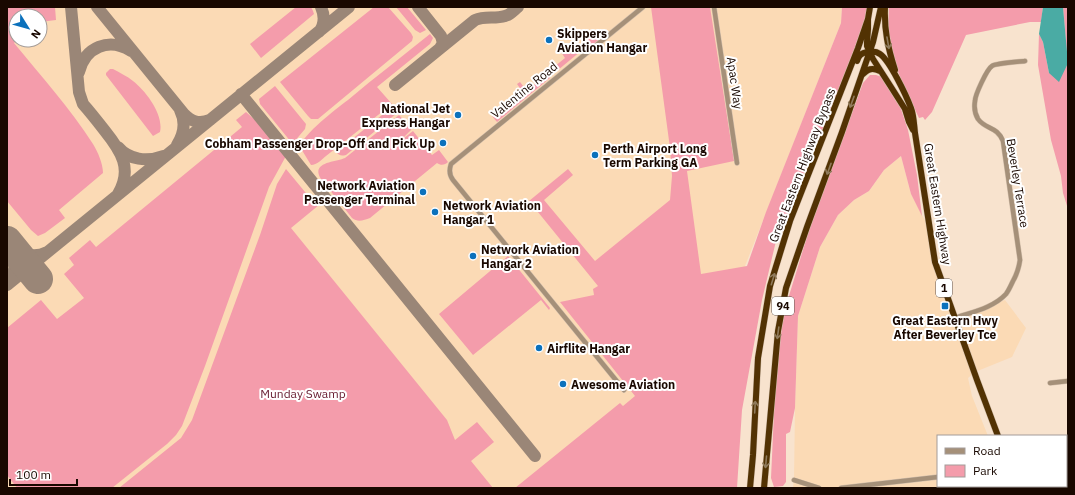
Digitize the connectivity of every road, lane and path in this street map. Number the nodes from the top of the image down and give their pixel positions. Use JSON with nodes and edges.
{"nodes":[{"id":1,"x":643,"y":7,"type":"edge"},
{"id":2,"x":714,"y":7,"type":"edge"},
{"id":3,"x":870,"y":7,"type":"edge"},
{"id":4,"x":880,"y":7,"type":"edge"},
{"id":5,"x":885,"y":7,"type":"edge"},
{"id":6,"x":868,"y":19,"type":"junction"},
{"id":7,"x":869,"y":52,"type":"junction"},
{"id":8,"x":1025,"y":61,"type":"dead end"},
{"id":9,"x":882,"y":72,"type":"junction"},
{"id":10,"x":861,"y":76,"type":"junction"},
{"id":11,"x":897,"y":79,"type":"junction"},
{"id":12,"x":846,"y":80,"type":"junction"},
{"id":13,"x":915,"y":133,"type":"junction"},
{"id":14,"x":737,"y":163,"type":"dead end"},
{"id":15,"x":955,"y":318,"type":"junction"},
{"id":16,"x":1068,"y":381,"type":"edge"},
{"id":17,"x":1050,"y":383,"type":"dead end"},
{"id":18,"x":624,"y":390,"type":"dead end"},
{"id":19,"x":998,"y":435,"type":"edge"},
{"id":20,"x":937,"y":478,"type":"edge"},
{"id":21,"x":794,"y":480,"type":"dead end"},
{"id":22,"x":750,"y":488,"type":"edge"},
{"id":23,"x":764,"y":488,"type":"edge"},
{"id":24,"x":819,"y":488,"type":"edge"},
{"id":25,"x":841,"y":488,"type":"edge"}],
"edges":[{"from":1,"to":18,"type":"street","name":"Valentine Road"},
{"from":2,"to":14,"type":"street","name":"Apac Way"},
{"from":3,"to":6,"type":"highway","name":"Great Eastern Highway","number":"94"},
{"from":4,"to":7,"type":"highway","number":"94"},
{"from":5,"to":11,"type":"highway","number":"1","one_way":true},
{"from":6,"to":7,"type":"highway","name":"Great Eastern Highway","number":"1"},
{"from":6,"to":12,"type":"highway","name":"Great Eastern Highway Bypass","number":"94"},
{"from":7,"to":9,"type":"highway","name":"Great Eastern Highway","number":"1"},
{"from":7,"to":10,"type":"highway","name":"Great Eastern Highway Bypass","number":"94"},
{"from":7,"to":11,"type":"highway","name":"Great Eastern Highway"},
{"from":7,"to":12,"type":"highway"},
{"from":8,"to":15,"type":"street","name":"Beverley Terrace"},
{"from":9,"to":10,"type":"highway"},
{"from":9,"to":13,"type":"highway","name":"Great Eastern Highway","number":"1"},
{"from":10,"to":23,"type":"highway","name":"Great Eastern Highway Bypass","number":"94","one_way":true},
{"from":11,"to":13,"type":"highway","name":"Great Eastern Highway","number":"1"},
{"from":22,"to":12,"type":"highway","name":"Great Eastern Highway Bypass","number":"94","one_way":true},
{"from":13,"to":15,"type":"highway","name":"Great Eastern Highway","number":"1"},
{"from":15,"to":19,"type":"highway","name":"Great Eastern Highway","number":"1"},
{"from":16,"to":17,"type":"street"},
{"from":20,"to":25,"type":"street"},
{"from":21,"to":24,"type":"street"}]}
